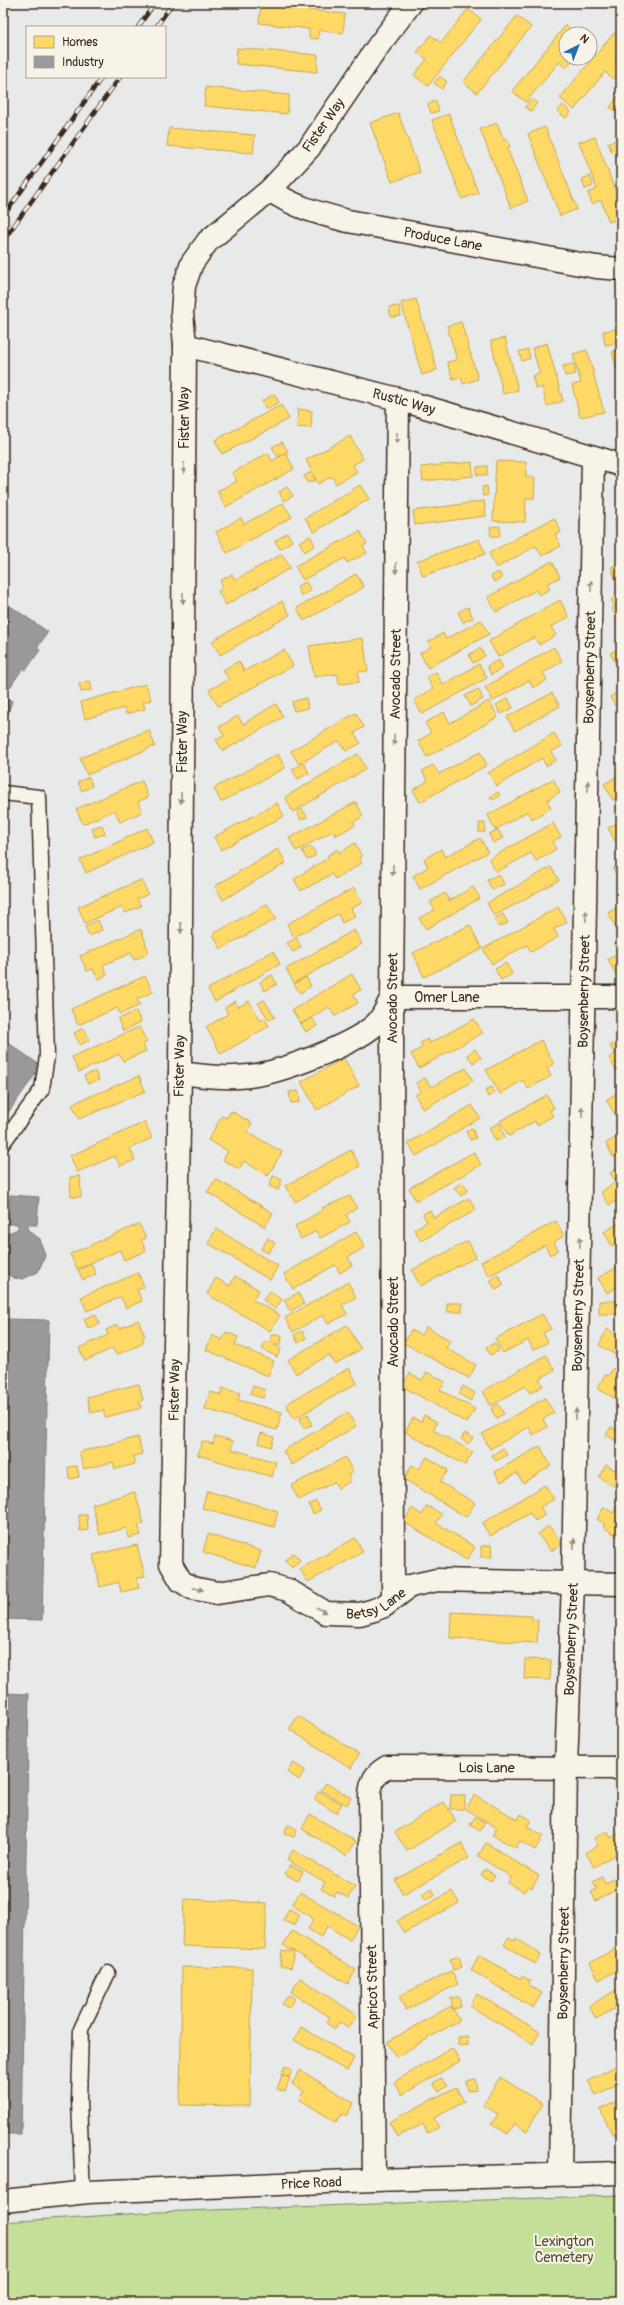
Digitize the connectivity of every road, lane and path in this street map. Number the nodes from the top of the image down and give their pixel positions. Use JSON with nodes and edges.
{"nodes":[{"id":1,"x":411,"y":3,"type":"edge"},
{"id":2,"x":270,"y":190,"type":"junction"},
{"id":3,"x":621,"y":269,"type":"edge"},
{"id":4,"x":185,"y":345,"type":"junction"},
{"id":5,"x":398,"y":398,"type":"junction"},
{"id":6,"x":593,"y":457,"type":"junction"},
{"id":7,"x":621,"y":465,"type":"edge"},
{"id":8,"x":3,"y":793,"type":"edge"},
{"id":9,"x":392,"y":996,"type":"junction"},
{"id":10,"x":584,"y":997,"type":"junction"},
{"id":11,"x":621,"y":997,"type":"edge"},
{"id":12,"x":180,"y":1073,"type":"junction"},
{"id":13,"x":3,"y":1143,"type":"edge"},
{"id":14,"x":171,"y":1564,"type":"joint"},
{"id":15,"x":573,"y":1583,"type":"junction"},
{"id":16,"x":621,"y":1584,"type":"edge"},
{"id":17,"x":393,"y":1598,"type":"junction"},
{"id":18,"x":566,"y":1766,"type":"junction"},
{"id":19,"x":621,"y":1768,"type":"edge"},
{"id":20,"x":370,"y":1795,"type":"joint"},
{"id":21,"x":108,"y":1973,"type":"dead end"},
{"id":22,"x":621,"y":2173,"type":"edge"},
{"id":23,"x":560,"y":2174,"type":"junction"},
{"id":24,"x":374,"y":2180,"type":"junction"},
{"id":25,"x":83,"y":2193,"type":"junction"},
{"id":26,"x":3,"y":2201,"type":"edge"}],
"edges":[{"from":1,"to":2,"type":"street","name":"Fister Way"},
{"from":2,"to":3,"type":"street","name":"Produce Lane"},
{"from":2,"to":4,"type":"street","name":"Fister Way"},
{"from":4,"to":5,"type":"street","name":"Rustic Way"},
{"from":4,"to":12,"type":"street","name":"Fister Way","one_way":true},
{"from":5,"to":6,"type":"street","name":"Rustic Way"},
{"from":5,"to":9,"type":"street","name":"Avocado Street","one_way":true},
{"from":6,"to":7,"type":"street","name":"Rustic Way"},
{"from":10,"to":6,"type":"street","name":"Boysenberry Street","one_way":true},
{"from":8,"to":13,"type":"lane"},
{"from":9,"to":10,"type":"street","name":"Omer Lane"},
{"from":9,"to":12,"type":"street"},
{"from":9,"to":17,"type":"street","name":"Avocado Street"},
{"from":10,"to":11,"type":"street","name":"Omer Lane"},
{"from":15,"to":10,"type":"street","name":"Boysenberry Street","one_way":true},
{"from":12,"to":14,"type":"street","name":"Fister Way"},
{"from":14,"to":17,"type":"street","name":"Betsy Lane","one_way":true},
{"from":15,"to":16,"type":"street","name":"Betsy Lane"},
{"from":15,"to":17,"type":"street","name":"Betsy Lane"},
{"from":15,"to":18,"type":"street","name":"Boysenberry Street"},
{"from":18,"to":19,"type":"street","name":"Lois Lane"},
{"from":18,"to":20,"type":"street","name":"Lois Lane"},
{"from":18,"to":23,"type":"street","name":"Boysenberry Street"},
{"from":20,"to":24,"type":"street","name":"Apricot Street"},
{"from":21,"to":25,"type":"lane"},
{"from":22,"to":23,"type":"street","name":"Price Road"},
{"from":23,"to":24,"type":"street","name":"Price Road"},
{"from":24,"to":25,"type":"street","name":"Price Road"},
{"from":25,"to":26,"type":"street","name":"Price Road"}]}
